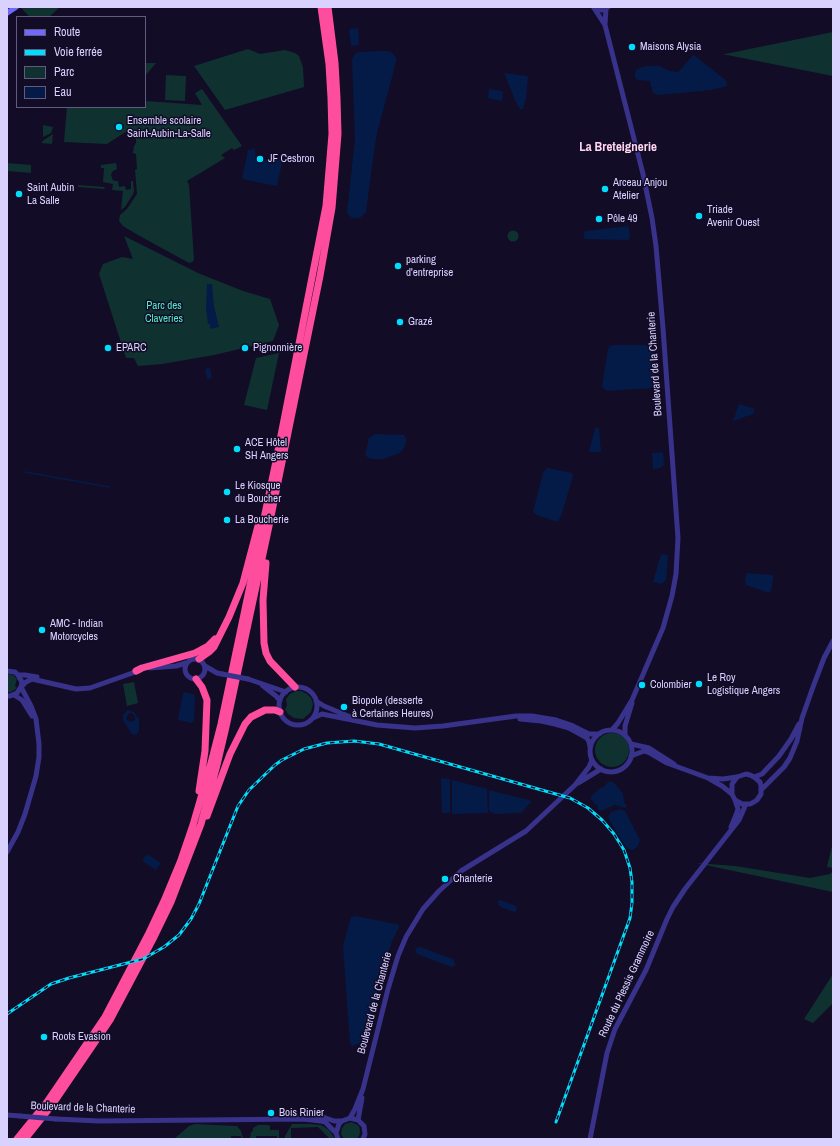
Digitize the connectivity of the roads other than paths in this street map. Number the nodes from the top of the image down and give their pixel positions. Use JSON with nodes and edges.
{"nodes":[{"id":1,"x":16,"y":7,"type":"edge"},
{"id":2,"x":321,"y":7,"type":"edge"},
{"id":3,"x":328,"y":7,"type":"edge"},
{"id":4,"x":594,"y":8,"type":"edge"},
{"id":5,"x":607,"y":8,"type":"edge"},
{"id":6,"x":7,"y":14,"type":"edge"},
{"id":7,"x":605,"y":25,"type":"junction"},
{"id":8,"x":275,"y":466,"type":"junction"},
{"id":9,"x":269,"y":526,"type":"junction"},
{"id":10,"x":225,"y":624,"type":"junction"},
{"id":11,"x":833,"y":641,"type":"edge"},
{"id":12,"x":199,"y":659,"type":"junction"},
{"id":13,"x":186,"y":663,"type":"junction"},
{"id":14,"x":176,"y":666,"type":"junction"},
{"id":15,"x":205,"y":666,"type":"junction"},
{"id":16,"x":7,"y":671,"type":"edge"},
{"id":17,"x":136,"y":671,"type":"junction"},
{"id":18,"x":184,"y":672,"type":"junction"},
{"id":19,"x":219,"y":673,"type":"junction"},
{"id":20,"x":18,"y":674,"type":"junction"},
{"id":21,"x":203,"y":675,"type":"junction"},
{"id":22,"x":196,"y":679,"type":"junction"},
{"id":23,"x":258,"y":682,"type":"junction"},
{"id":24,"x":97,"y":686,"type":"junction"},
{"id":25,"x":22,"y":687,"type":"junction"},
{"id":26,"x":295,"y":688,"type":"junction"},
{"id":27,"x":286,"y":692,"type":"junction"},
{"id":28,"x":14,"y":695,"type":"junction"},
{"id":29,"x":7,"y":696,"type":"edge"},
{"id":30,"x":632,"y":700,"type":"junction"},
{"id":31,"x":280,"y":701,"type":"junction"},
{"id":32,"x":316,"y":701,"type":"junction"},
{"id":33,"x":280,"y":712,"type":"junction"},
{"id":34,"x":313,"y":718,"type":"junction"},
{"id":35,"x":505,"y":718,"type":"junction"},
{"id":36,"x":802,"y":718,"type":"junction"},
{"id":37,"x":362,"y":722,"type":"junction"},
{"id":38,"x":38,"y":730,"type":"junction"},
{"id":39,"x":612,"y":730,"type":"junction"},
{"id":40,"x":599,"y":734,"type":"junction"},
{"id":41,"x":625,"y":735,"type":"junction"},
{"id":42,"x":631,"y":744,"type":"junction"},
{"id":43,"x":590,"y":748,"type":"junction"},
{"id":44,"x":631,"y":756,"type":"junction"},
{"id":45,"x":592,"y":760,"type":"junction"},
{"id":46,"x":679,"y":768,"type":"junction"},
{"id":47,"x":601,"y":769,"type":"junction"},
{"id":48,"x":754,"y":776,"type":"junction"},
{"id":49,"x":737,"y":777,"type":"junction"},
{"id":50,"x":708,"y":778,"type":"junction"},
{"id":51,"x":575,"y":785,"type":"junction"},
{"id":52,"x":761,"y":790,"type":"junction"},
{"id":53,"x":732,"y":794,"type":"junction"},
{"id":54,"x":735,"y":800,"type":"junction"},
{"id":55,"x":746,"y":804,"type":"junction"},
{"id":56,"x":197,"y":824,"type":"junction"},
{"id":57,"x":729,"y":832,"type":"junction"},
{"id":58,"x":7,"y":852,"type":"edge"},
{"id":59,"x":363,"y":1089,"type":"junction"},
{"id":60,"x":7,"y":1115,"type":"edge"},
{"id":61,"x":350,"y":1118,"type":"junction"},
{"id":62,"x":303,"y":1119,"type":"junction"},
{"id":63,"x":358,"y":1120,"type":"junction"},
{"id":64,"x":342,"y":1121,"type":"junction"},
{"id":65,"x":336,"y":1133,"type":"junction"},
{"id":66,"x":17,"y":1139,"type":"edge"},
{"id":67,"x":25,"y":1139,"type":"edge"},
{"id":68,"x":338,"y":1139,"type":"edge"},
{"id":69,"x":363,"y":1139,"type":"edge"},
{"id":70,"x":590,"y":1139,"type":"edge"}],
"edges":[{"from":1,"to":6,"type":"main road"},
{"from":2,"to":8,"type":"highway"},
{"from":3,"to":9,"type":"highway"},
{"from":4,"to":5,"type":"street"},
{"from":4,"to":7,"type":"street","name":"Boulevard de la Chanterie"},
{"from":5,"to":7,"type":"street","name":"Boulevard de la Chanterie"},
{"from":7,"to":30,"type":"street","name":"Boulevard de la Chanterie"},
{"from":8,"to":10,"type":"highway"},
{"from":8,"to":56,"type":"highway"},
{"from":9,"to":26,"type":"highway"},
{"from":9,"to":56,"type":"highway"},
{"from":10,"to":12,"type":"highway"},
{"from":10,"to":17,"type":"highway"},
{"from":11,"to":36,"type":"street"},
{"from":12,"to":13,"type":"street"},
{"from":12,"to":15,"type":"street"},
{"from":13,"to":14,"type":"street"},
{"from":13,"to":18,"type":"street"},
{"from":14,"to":17,"type":"street"},
{"from":14,"to":18,"type":"street"},
{"from":15,"to":19,"type":"street"},
{"from":15,"to":21,"type":"street"},
{"from":16,"to":20,"type":"street"},
{"from":17,"to":24,"type":"street"},
{"from":18,"to":22,"type":"street"},
{"from":19,"to":21,"type":"street"},
{"from":19,"to":23,"type":"street","bridge":true},
{"from":20,"to":24,"type":"street"},
{"from":20,"to":25,"type":"street"},
{"from":21,"to":22,"type":"street"},
{"from":22,"to":56,"type":"highway"},
{"from":23,"to":27,"type":"street"},
{"from":23,"to":31,"type":"street"},
{"from":24,"to":25,"type":"street"},
{"from":25,"to":28,"type":"street"},
{"from":25,"to":38,"type":"street"},
{"from":26,"to":27,"type":"street"},
{"from":26,"to":32,"type":"street"},
{"from":27,"to":31,"type":"street"},
{"from":28,"to":29,"type":"street"},
{"from":28,"to":38,"type":"street"},
{"from":30,"to":39,"type":"street","name":"Boulevard de la Chanterie"},
{"from":30,"to":41,"type":"street","name":"Boulevard de la Chanterie"},
{"from":31,"to":33,"type":"street"},
{"from":32,"to":34,"type":"street"},
{"from":32,"to":37,"type":"street"},
{"from":33,"to":34,"type":"street"},
{"from":33,"to":56,"type":"highway"},
{"from":34,"to":37,"type":"street"},
{"from":35,"to":37,"type":"street"},
{"from":35,"to":40,"type":"street"},
{"from":35,"to":43,"type":"street"},
{"from":36,"to":48,"type":"street"},
{"from":36,"to":52,"type":"street"},
{"from":38,"to":58,"type":"street"},
{"from":39,"to":40,"type":"street"},
{"from":39,"to":41,"type":"street"},
{"from":40,"to":43,"type":"street"},
{"from":41,"to":42,"type":"street"},
{"from":42,"to":44,"type":"street"},
{"from":42,"to":46,"type":"street"},
{"from":43,"to":45,"type":"street"},
{"from":44,"to":46,"type":"street"},
{"from":44,"to":47,"type":"street"},
{"from":45,"to":47,"type":"street"},
{"from":45,"to":51,"type":"street","name":"Boulevard de la Chanterie"},
{"from":46,"to":50,"type":"street"},
{"from":47,"to":51,"type":"street","name":"Boulevard de la Chanterie"},
{"from":48,"to":49,"type":"street"},
{"from":48,"to":52,"type":"street"},
{"from":49,"to":50,"type":"street"},
{"from":49,"to":53,"type":"street"},
{"from":50,"to":53,"type":"street"},
{"from":51,"to":59,"type":"street","name":"Boulevard de la Chanterie"},
{"from":52,"to":55,"type":"street"},
{"from":53,"to":54,"type":"street"},
{"from":54,"to":55,"type":"street"},
{"from":54,"to":57,"type":"street","name":"Route du Plessis Grammoire"},
{"from":55,"to":57,"type":"street","name":"Route du Plessis Grammoire"},
{"from":56,"to":66,"type":"highway"},
{"from":56,"to":67,"type":"highway"},
{"from":57,"to":70,"type":"street","name":"Route du Plessis Grammoire"},
{"from":59,"to":61,"type":"street","name":"Boulevard de la Chanterie"},
{"from":59,"to":63,"type":"street","name":"Boulevard de la Chanterie"},
{"from":60,"to":62,"type":"street","name":"Boulevard de la Chanterie","bridge":true},
{"from":61,"to":63,"type":"street"},
{"from":61,"to":64,"type":"street"},
{"from":62,"to":64,"type":"street","name":"Boulevard de la Chanterie"},
{"from":62,"to":65,"type":"street","name":"Boulevard de la Chanterie"},
{"from":63,"to":69,"type":"street"},
{"from":64,"to":65,"type":"street"},
{"from":65,"to":68,"type":"street"}]}
